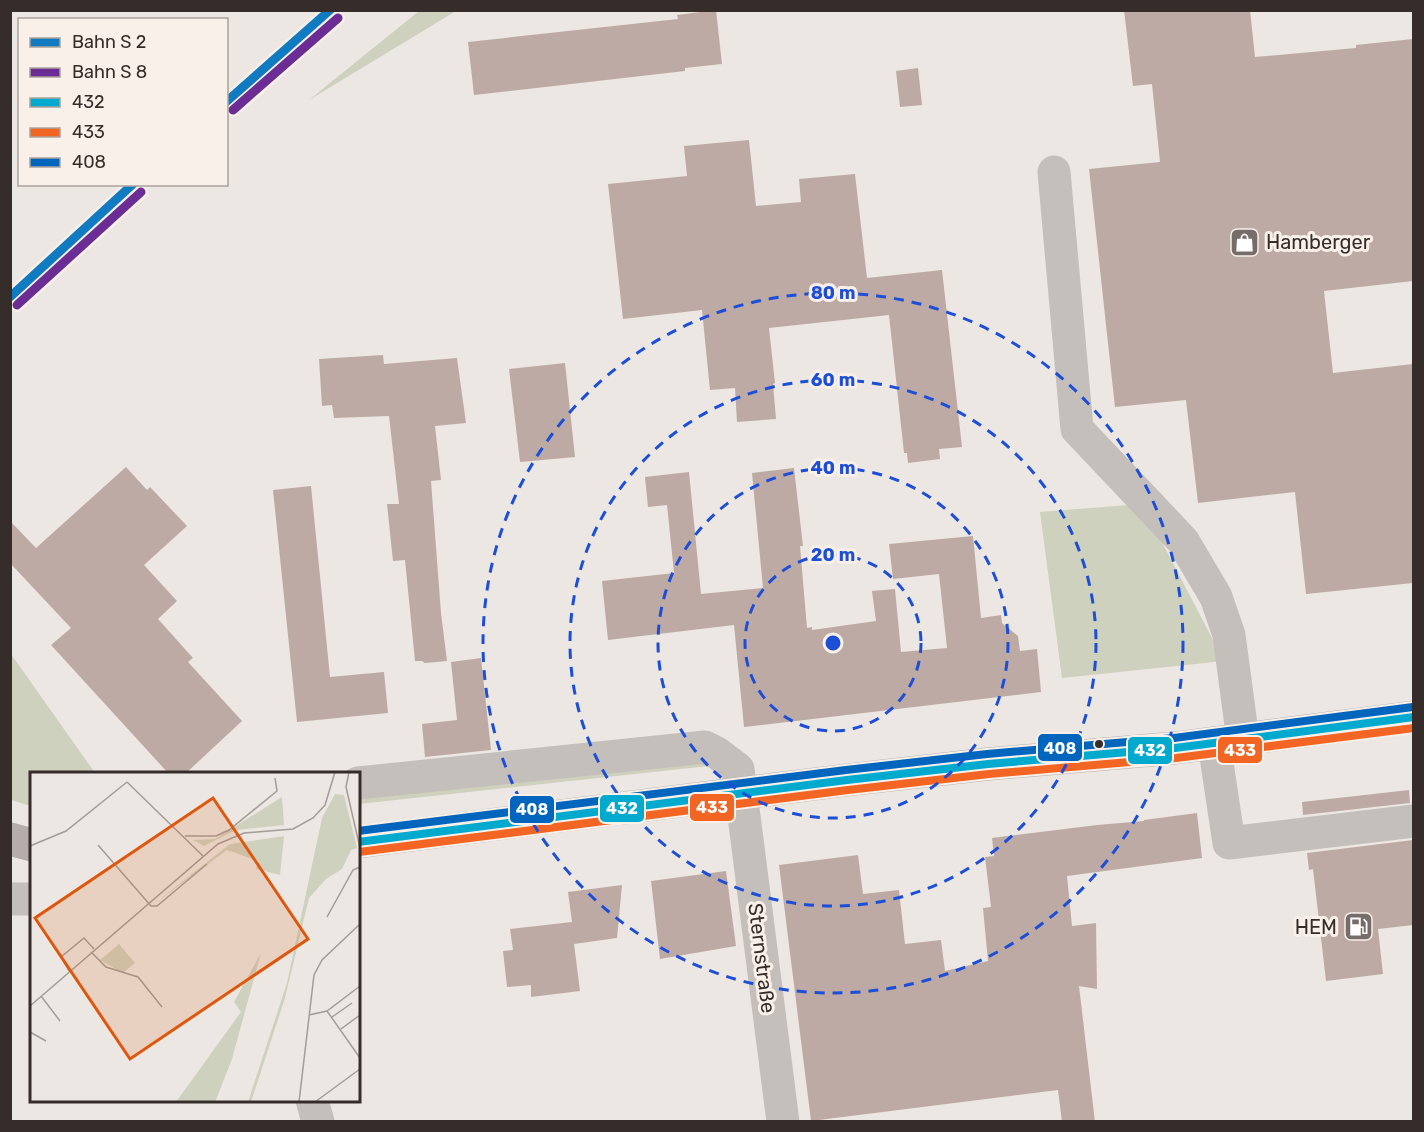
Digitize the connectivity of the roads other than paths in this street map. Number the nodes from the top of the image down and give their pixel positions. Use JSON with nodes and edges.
{"nodes":[{"id":1,"x":1054,"y":172,"type":"dead end"},
{"id":2,"x":1413,"y":717,"type":"edge"},
{"id":3,"x":1228,"y":741,"type":"junction"},
{"id":4,"x":360,"y":783,"type":"edge"},
{"id":5,"x":742,"y":794,"type":"junction"},
{"id":6,"x":1413,"y":821,"type":"edge"},
{"id":7,"x":10,"y":839,"type":"edge"},
{"id":8,"x":360,"y":842,"type":"edge"},
{"id":9,"x":30,"y":844,"type":"edge"},
{"id":10,"x":10,"y":899,"type":"edge"},
{"id":11,"x":30,"y":899,"type":"edge"},
{"id":12,"x":312,"y":1102,"type":"edge"},
{"id":13,"x":318,"y":1122,"type":"edge"},
{"id":14,"x":783,"y":1122,"type":"edge"}],
"edges":[{"from":1,"to":3,"type":"street"},
{"from":2,"to":3,"type":"main road"},
{"from":3,"to":5,"type":"main road"},
{"from":3,"to":6,"type":"street"},
{"from":4,"to":5,"type":"street","name":"Sternstraße"},
{"from":5,"to":8,"type":"main road"},
{"from":5,"to":14,"type":"street","name":"Sternstraße"},
{"from":7,"to":9,"type":"main road"},
{"from":10,"to":11,"type":"street"},
{"from":12,"to":13,"type":"street"}]}
